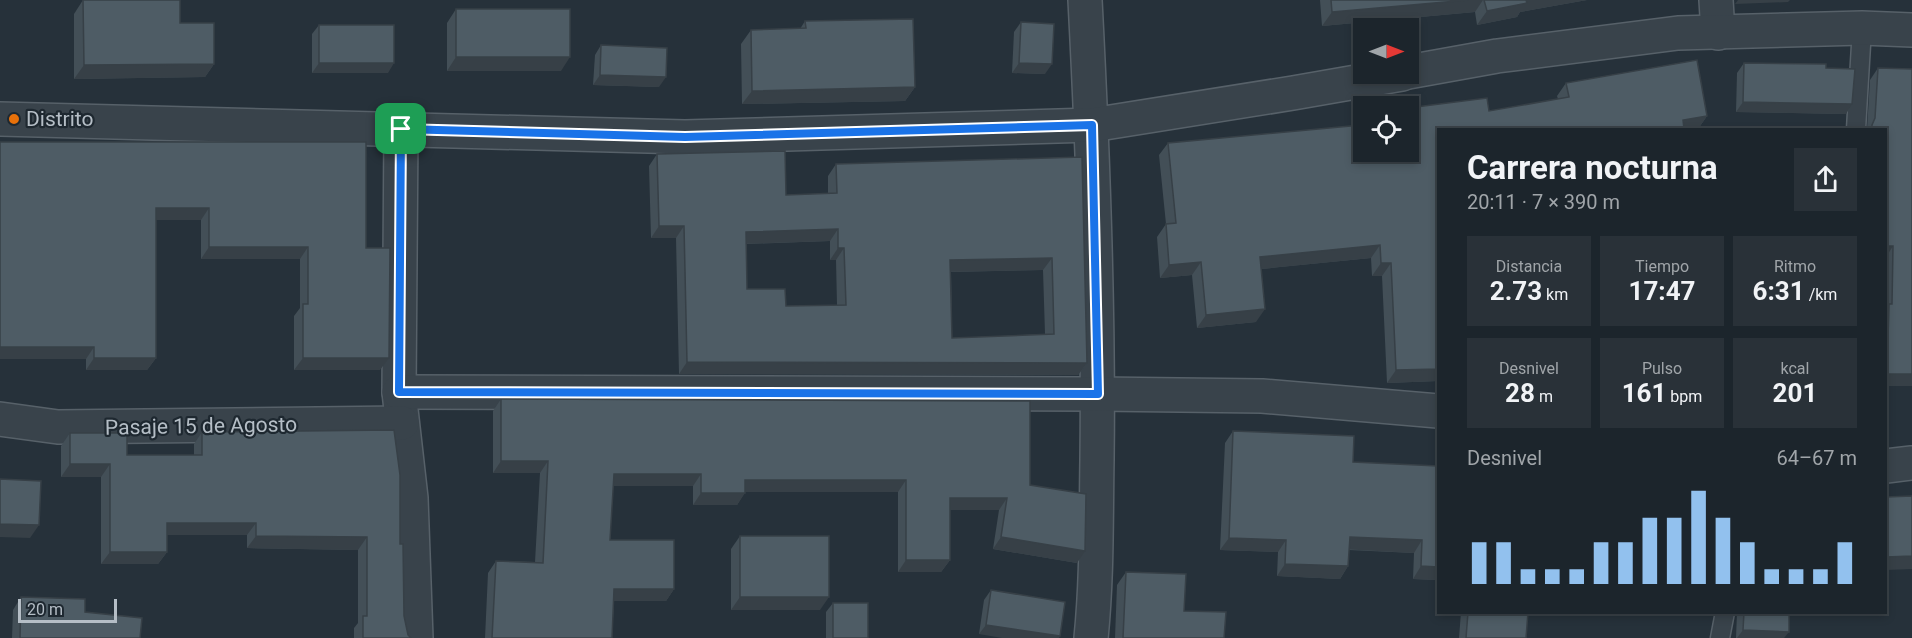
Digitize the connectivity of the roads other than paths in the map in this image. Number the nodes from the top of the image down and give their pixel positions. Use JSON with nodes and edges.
{"nodes":[{"id":1,"x":1086,"y":0,"type":"edge"},
{"id":2,"x":1716,"y":0,"type":"edge"},
{"id":3,"x":1862,"y":28,"type":"junction"},
{"id":4,"x":1912,"y":30,"type":"edge"},
{"id":5,"x":1718,"y":33,"type":"junction"},
{"id":6,"x":1419,"y":70,"type":"edge"},
{"id":7,"x":1353,"y":83,"type":"edge"},
{"id":8,"x":0,"y":119,"type":"edge"},
{"id":9,"x":1092,"y":125,"type":"junction"},
{"id":10,"x":1856,"y":128,"type":"edge"},
{"id":11,"x":401,"y":129,"type":"junction"},
{"id":12,"x":1098,"y":394,"type":"junction"},
{"id":13,"x":400,"y":407,"type":"junction"},
{"id":14,"x":1437,"y":411,"type":"edge"},
{"id":15,"x":0,"y":419,"type":"edge"},
{"id":16,"x":1912,"y":464,"type":"edge"},
{"id":17,"x":1887,"y":466,"type":"edge"},
{"id":18,"x":1725,"y":614,"type":"edge"},
{"id":19,"x":416,"y":638,"type":"edge"},
{"id":20,"x":1091,"y":638,"type":"edge"},
{"id":21,"x":1720,"y":638,"type":"edge"}],
"edges":[{"from":1,"to":9,"type":"street"},
{"from":2,"to":5,"type":"street"},
{"from":3,"to":4,"type":"street"},
{"from":3,"to":5,"type":"street"},
{"from":3,"to":10,"type":"lane"},
{"from":5,"to":6,"type":"street"},
{"from":7,"to":9,"type":"street"},
{"from":8,"to":11,"type":"street"},
{"from":9,"to":11,"type":"street"},
{"from":9,"to":12,"type":"street"},
{"from":11,"to":13,"type":"street"},
{"from":12,"to":13,"type":"street","name":"Pasaje 15 de Agosto"},
{"from":12,"to":14,"type":"street","name":"Pasaje 15 de Agosto"},
{"from":12,"to":20,"type":"street"},
{"from":13,"to":15,"type":"street","name":"Pasaje 15 de Agosto"},
{"from":13,"to":19,"type":"street"},
{"from":16,"to":17,"type":"street"},
{"from":18,"to":21,"type":"lane"}]}
